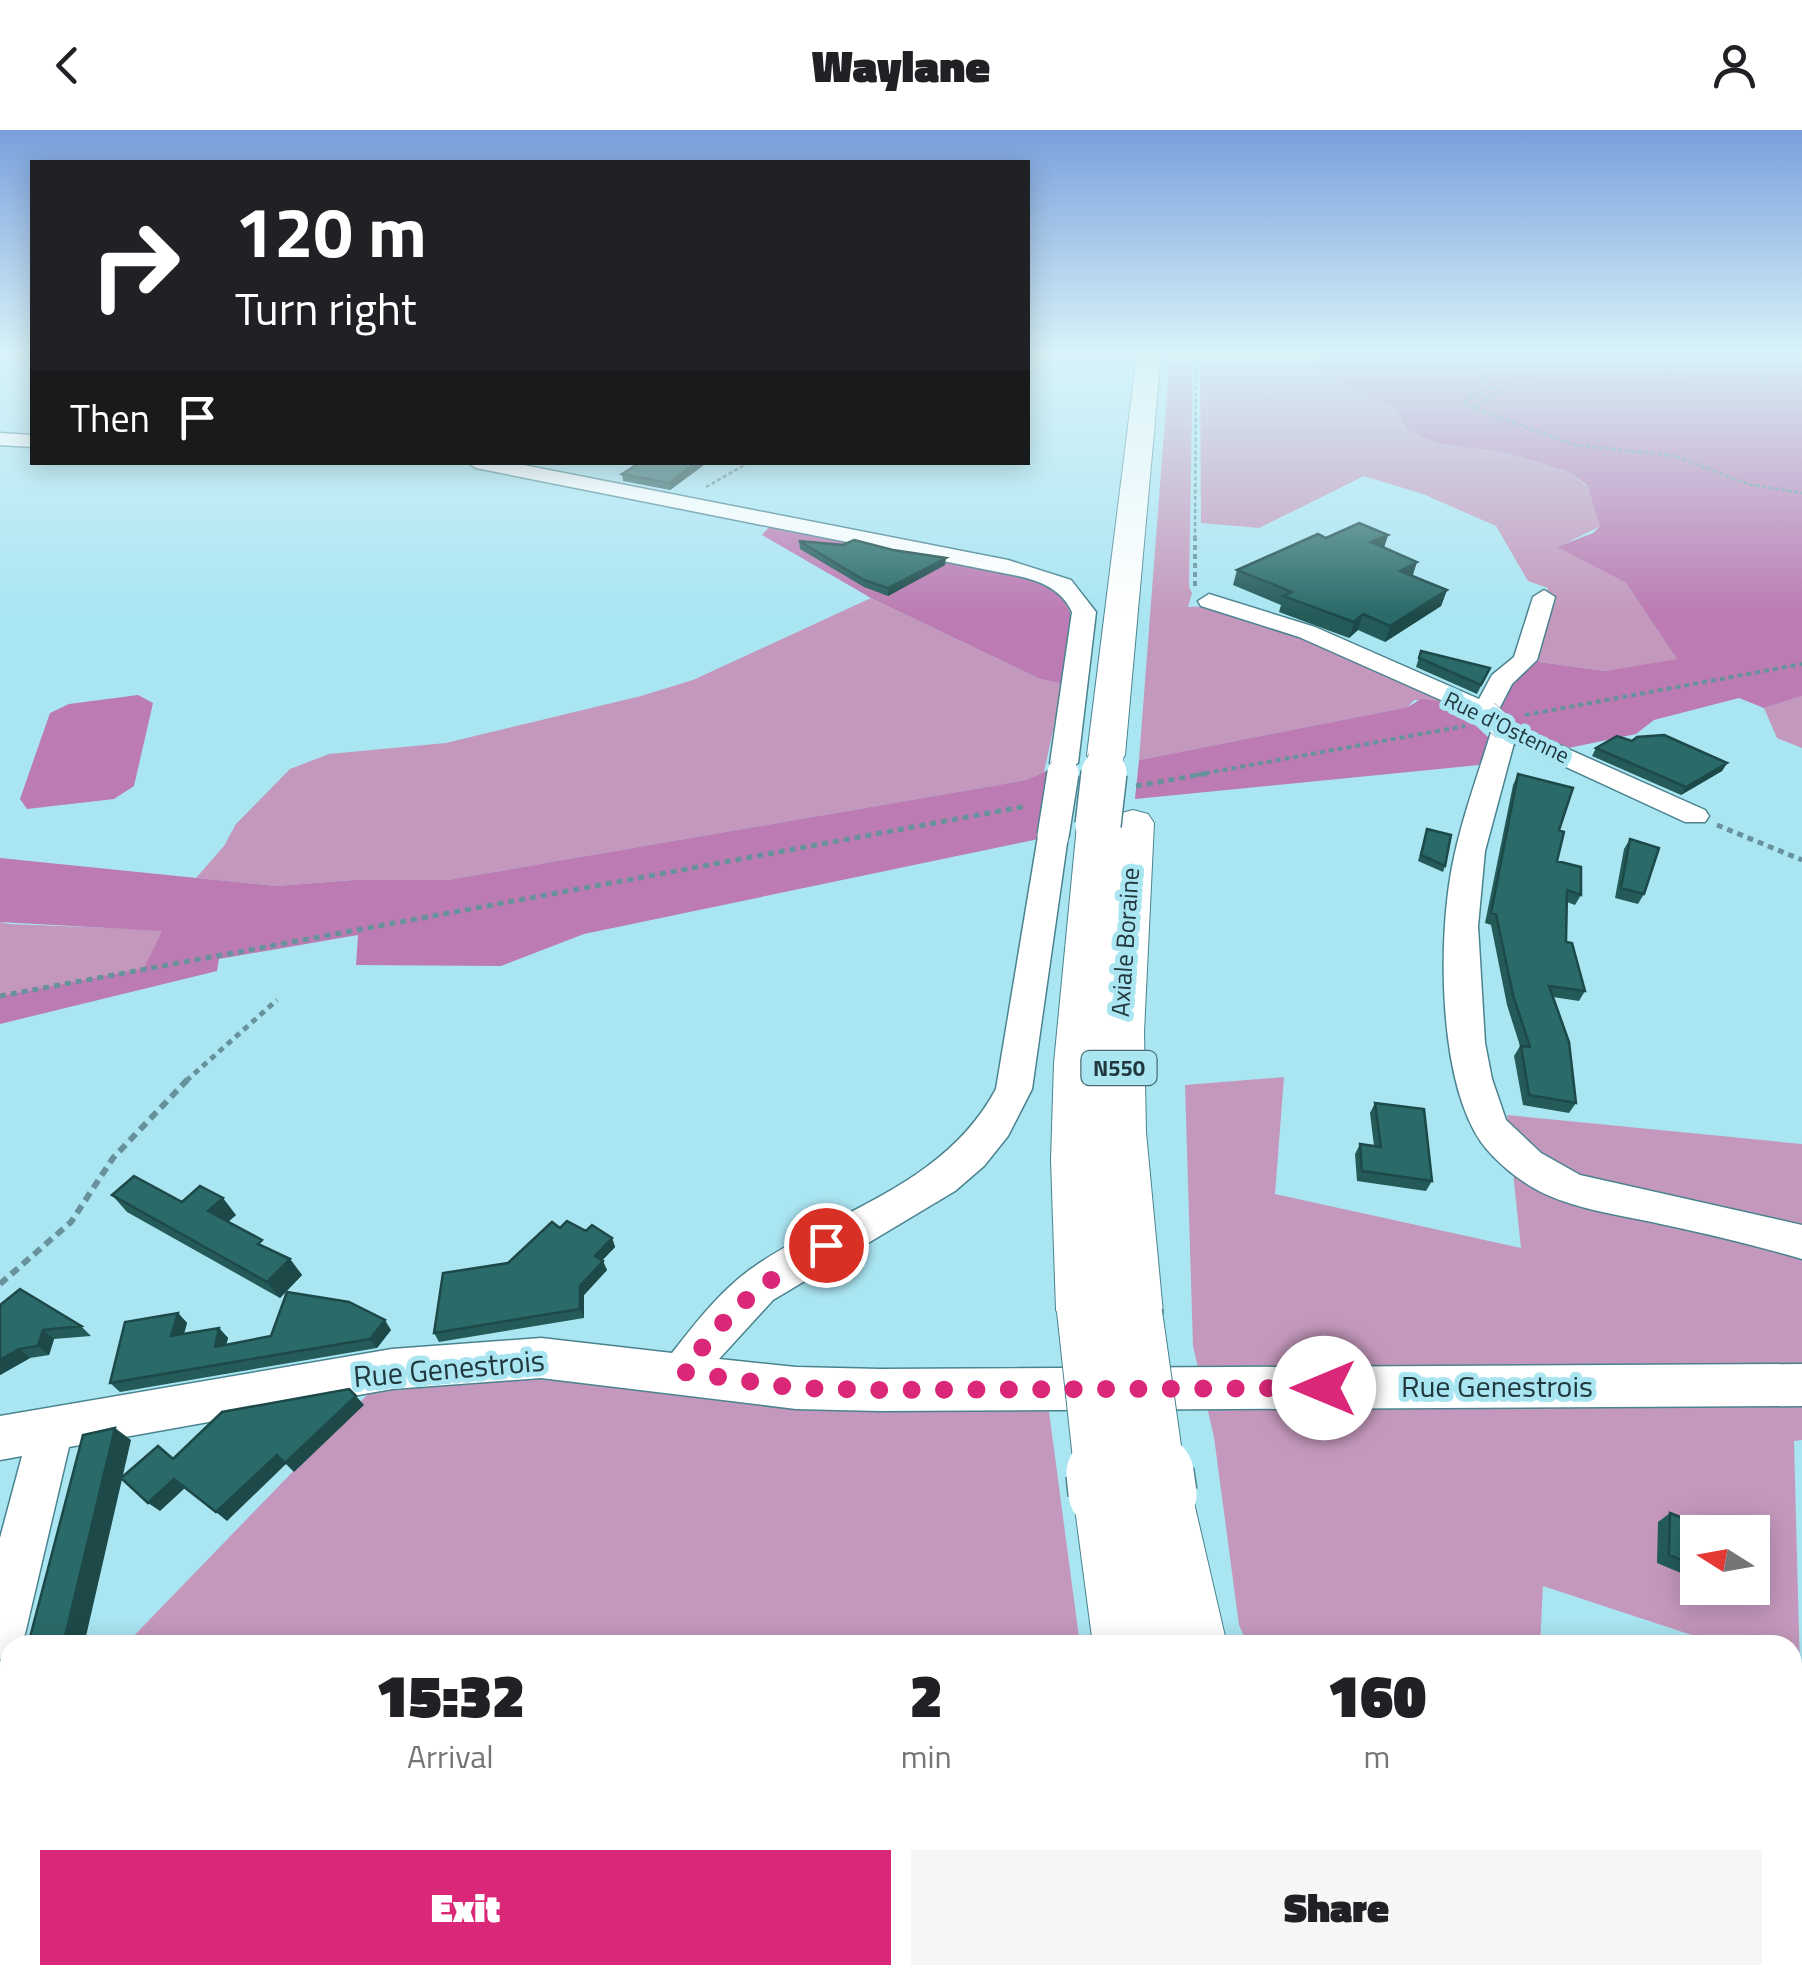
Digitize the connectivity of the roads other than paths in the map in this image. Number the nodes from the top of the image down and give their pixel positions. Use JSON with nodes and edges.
{"nodes":[{"id":1,"x":1141,"y":441,"type":"edge"},
{"id":2,"x":1163,"y":441,"type":"edge"},
{"id":3,"x":491,"y":465,"type":"edge"},
{"id":4,"x":1544,"y":597,"type":"dead end"},
{"id":5,"x":1209,"y":601,"type":"road end"},
{"id":6,"x":1147,"y":657,"type":"dead end"},
{"id":7,"x":1495,"y":721,"type":"junction"},
{"id":8,"x":1110,"y":797,"type":"junction"},
{"id":9,"x":1695,"y":816,"type":"road end"},
{"id":10,"x":1802,"y":1242,"type":"edge"},
{"id":11,"x":684,"y":1372,"type":"junction"},
{"id":12,"x":1802,"y":1385,"type":"edge"},
{"id":13,"x":50,"y":1429,"type":"junction"},
{"id":14,"x":0,"y":1438,"type":"edge"},
{"id":15,"x":1133,"y":1494,"type":"junction"},
{"id":16,"x":0,"y":1634,"type":"edge"},
{"id":17,"x":1130,"y":1635,"type":"edge"},
{"id":18,"x":1187,"y":1635,"type":"edge"}],
"edges":[{"from":1,"to":8,"type":"highway","name":"Axiale Boraine","number":"N550"},
{"from":2,"to":6,"type":"highway"},
{"from":3,"to":8,"type":"street","bridge":true},
{"from":4,"to":7,"type":"street"},
{"from":5,"to":7,"type":"street","name":"Rue d'Ostenne"},
{"from":7,"to":9,"type":"street","name":"Rue d'Ostenne"},
{"from":7,"to":10,"type":"street"},
{"from":8,"to":11,"type":"street"},
{"from":8,"to":15,"type":"highway","name":"Axiale Boraine","number":"N550","bridge":true},
{"from":11,"to":12,"type":"street","name":"Rue Genestrois"},
{"from":11,"to":13,"type":"street","name":"Rue Genestrois"},
{"from":13,"to":14,"type":"street","name":"Rue Genestrois"},
{"from":13,"to":16,"type":"street"},
{"from":15,"to":17,"type":"highway","name":"Axiale Boraine","number":"N550"},
{"from":15,"to":18,"type":"highway","name":"Axiale Boraine","number":"N550"}]}
